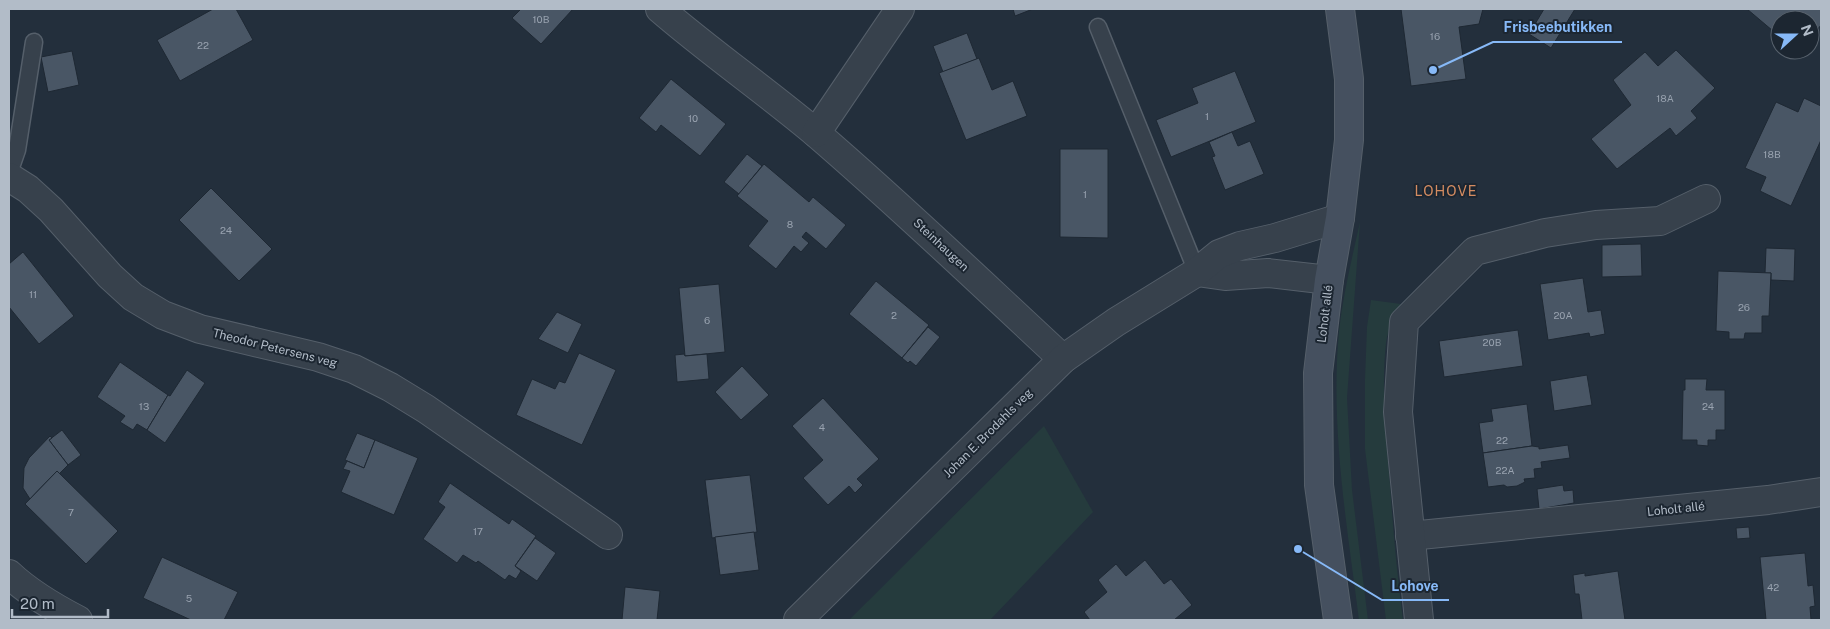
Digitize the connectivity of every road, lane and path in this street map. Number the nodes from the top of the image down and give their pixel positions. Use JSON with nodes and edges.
{"nodes":[{"id":1,"x":660,"y":9,"type":"edge"},
{"id":2,"x":900,"y":9,"type":"edge"},
{"id":3,"x":1340,"y":9,"type":"edge"},
{"id":4,"x":1098,"y":27,"type":"dead end"},
{"id":5,"x":34,"y":42,"type":"dead end"},
{"id":6,"x":816,"y":133,"type":"junction"},
{"id":7,"x":9,"y":172,"type":"edge"},
{"id":8,"x":9,"y":177,"type":"edge"},
{"id":9,"x":1706,"y":198,"type":"dead end"},
{"id":10,"x":1340,"y":218,"type":"junction"},
{"id":11,"x":1198,"y":272,"type":"junction"},
{"id":12,"x":1329,"y":280,"type":"junction"},
{"id":13,"x":1064,"y":360,"type":"junction"},
{"id":14,"x":1821,"y":492,"type":"edge"},
{"id":15,"x":608,"y":535,"type":"dead end"},
{"id":16,"x":1410,"y":536,"type":"junction"},
{"id":17,"x":9,"y":574,"type":"edge"},
{"id":18,"x":78,"y":620,"type":"edge"},
{"id":19,"x":798,"y":620,"type":"edge"},
{"id":20,"x":1338,"y":620,"type":"edge"},
{"id":21,"x":1418,"y":620,"type":"edge"}],
"edges":[{"from":1,"to":6,"type":"street","name":"Steinhaugen"},
{"from":2,"to":6,"type":"street"},
{"from":3,"to":10,"type":"street","name":"Loholt allé"},
{"from":4,"to":11,"type":"lane"},
{"from":5,"to":7,"type":"lane"},
{"from":6,"to":13,"type":"street","name":"Steinhaugen"},
{"from":8,"to":15,"type":"street","name":"Theodor Petersens veg"},
{"from":9,"to":16,"type":"street"},
{"from":10,"to":11,"type":"street","name":"Johan E. Brodahls veg"},
{"from":10,"to":12,"type":"street","name":"Loholt allé"},
{"from":11,"to":12,"type":"street"},
{"from":11,"to":13,"type":"street","name":"Johan E. Brodahls veg"},
{"from":12,"to":20,"type":"street","name":"Loholt allé"},
{"from":13,"to":19,"type":"street","name":"Johan E. Brodahls veg"},
{"from":14,"to":16,"type":"street","name":"Loholt allé"},
{"from":16,"to":21,"type":"street"},
{"from":17,"to":18,"type":"street"}]}
